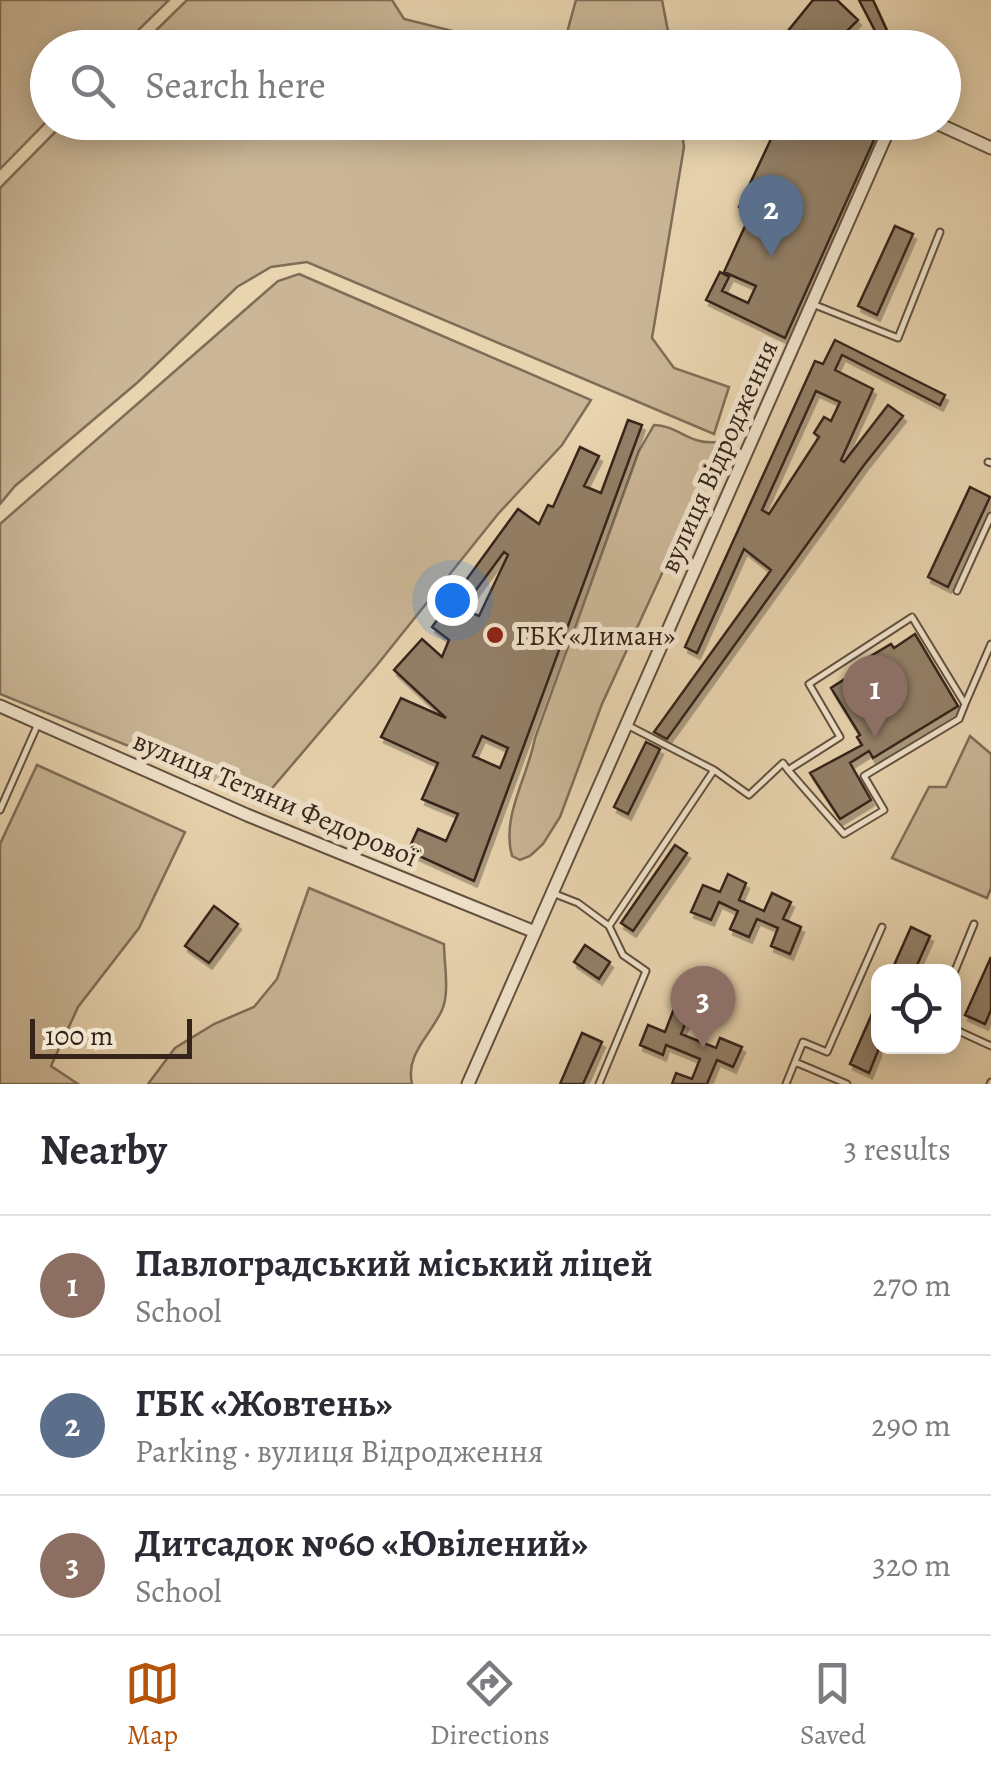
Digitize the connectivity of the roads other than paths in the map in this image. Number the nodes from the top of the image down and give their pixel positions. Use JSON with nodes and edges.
{"nodes":[{"id":1,"x":961,"y":134,"type":"edge"},
{"id":2,"x":884,"y":140,"type":"edge"},
{"id":3,"x":991,"y":148,"type":"edge"},
{"id":4,"x":940,"y":232,"type":"dead end"},
{"id":5,"x":812,"y":304,"type":"junction"},
{"id":6,"x":991,"y":516,"type":"edge"},
{"id":7,"x":957,"y":591,"type":"dead end"},
{"id":8,"x":991,"y":644,"type":"edge"},
{"id":9,"x":965,"y":704,"type":"junction"},
{"id":10,"x":0,"y":706,"type":"edge"},
{"id":11,"x":39,"y":722,"type":"junction"},
{"id":12,"x":626,"y":725,"type":"junction"},
{"id":13,"x":714,"y":770,"type":"junction"},
{"id":14,"x":788,"y":770,"type":"junction"},
{"id":15,"x":0,"y":810,"type":"edge"},
{"id":16,"x":552,"y":893,"type":"junction"},
{"id":17,"x":974,"y":924,"type":"dead end"},
{"id":18,"x":609,"y":926,"type":"junction"},
{"id":19,"x":882,"y":927,"type":"dead end"},
{"id":20,"x":535,"y":932,"type":"junction"},
{"id":21,"x":958,"y":964,"type":"edge"},
{"id":22,"x":961,"y":1032,"type":"edge"},
{"id":23,"x":991,"y":1046,"type":"edge"},
{"id":24,"x":795,"y":1062,"type":"junction"},
{"id":25,"x":468,"y":1084,"type":"edge"},
{"id":26,"x":599,"y":1084,"type":"edge"},
{"id":27,"x":786,"y":1084,"type":"edge"},
{"id":28,"x":847,"y":1084,"type":"edge"}],
"edges":[{"from":1,"to":3,"type":"street"},
{"from":2,"to":5,"type":"street","name":"вулиця Відродження"},
{"from":4,"to":5,"type":"lane"},
{"from":5,"to":12,"type":"street","name":"вулиця Відродження"},
{"from":6,"to":7,"type":"lane"},
{"from":8,"to":9,"type":"lane"},
{"from":9,"to":14,"type":"lane"},
{"from":9,"to":14,"type":"lane"},
{"from":10,"to":11,"type":"street","name":"вулиця Тетяни Федорової"},
{"from":11,"to":15,"type":"lane"},
{"from":11,"to":20,"type":"street","name":"вулиця Тетяни Федорової"},
{"from":12,"to":13,"type":"lane"},
{"from":12,"to":16,"type":"street","name":"вулиця Відродження"},
{"from":13,"to":14,"type":"lane"},
{"from":13,"to":18,"type":"lane"},
{"from":16,"to":18,"type":"lane"},
{"from":16,"to":20,"type":"street","name":"вулиця Відродження"},
{"from":17,"to":21,"type":"lane"},
{"from":18,"to":26,"type":"lane"},
{"from":19,"to":24,"type":"lane"},
{"from":20,"to":25,"type":"street","name":"вулиця Відродження"},
{"from":22,"to":23,"type":"lane"},
{"from":24,"to":27,"type":"lane"},
{"from":24,"to":28,"type":"lane"}]}
